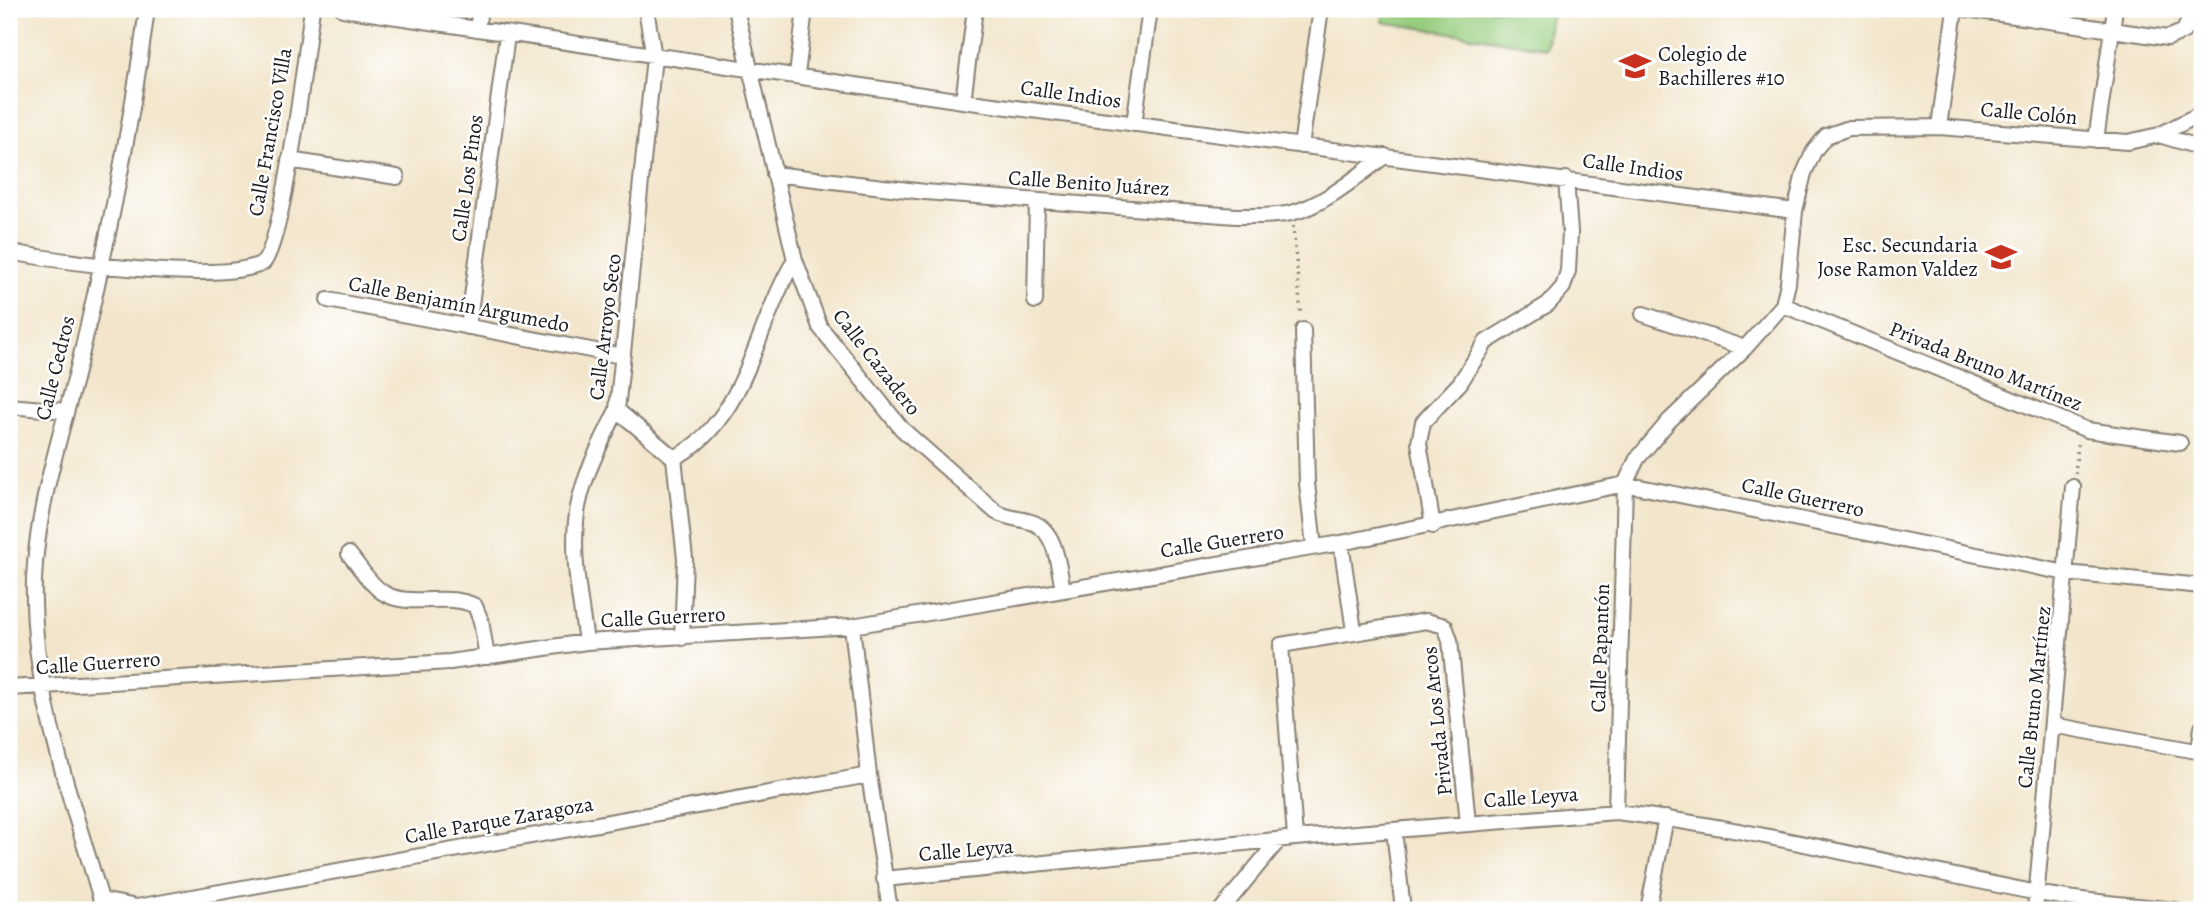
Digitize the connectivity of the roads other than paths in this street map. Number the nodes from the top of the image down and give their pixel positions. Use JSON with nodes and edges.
{"nodes":[{"id":1,"x":147,"y":9,"type":"edge"},
{"id":2,"x":312,"y":9,"type":"edge"},
{"id":3,"x":343,"y":9,"type":"edge"},
{"id":4,"x":480,"y":9,"type":"edge"},
{"id":5,"x":646,"y":9,"type":"edge"},
{"id":6,"x":736,"y":9,"type":"edge"},
{"id":7,"x":804,"y":9,"type":"edge"},
{"id":8,"x":975,"y":9,"type":"edge"},
{"id":9,"x":1150,"y":9,"type":"edge"},
{"id":10,"x":1321,"y":9,"type":"edge"},
{"id":11,"x":1955,"y":9,"type":"edge"},
{"id":12,"x":1966,"y":9,"type":"edge"},
{"id":13,"x":2115,"y":9,"type":"edge"},
{"id":14,"x":2194,"y":9,"type":"edge"},
{"id":15,"x":477,"y":29,"type":"junction"},
{"id":16,"x":2112,"y":31,"type":"junction"},
{"id":17,"x":507,"y":35,"type":"junction"},
{"id":18,"x":654,"y":57,"type":"junction"},
{"id":19,"x":750,"y":71,"type":"junction"},
{"id":20,"x":797,"y":75,"type":"junction"},
{"id":21,"x":963,"y":101,"type":"junction"},
{"id":22,"x":2202,"y":113,"type":"edge"},
{"id":23,"x":1134,"y":124,"type":"junction"},
{"id":24,"x":1939,"y":127,"type":"junction"},
{"id":25,"x":2159,"y":135,"type":"junction"},
{"id":26,"x":2096,"y":140,"type":"junction"},
{"id":27,"x":1301,"y":146,"type":"junction"},
{"id":28,"x":2202,"y":148,"type":"edge"},
{"id":29,"x":1385,"y":156,"type":"junction"},
{"id":30,"x":289,"y":160,"type":"junction"},
{"id":31,"x":774,"y":174,"type":"junction"},
{"id":32,"x":397,"y":177,"type":"dead end"},
{"id":33,"x":1566,"y":178,"type":"junction"},
{"id":34,"x":1037,"y":201,"type":"junction"},
{"id":35,"x":1795,"y":211,"type":"junction"},
{"id":36,"x":9,"y":252,"type":"edge"},
{"id":37,"x":795,"y":260,"type":"junction"},
{"id":38,"x":102,"y":265,"type":"junction"},
{"id":39,"x":328,"y":300,"type":"dead end"},
{"id":40,"x":1035,"y":301,"type":"dead end"},
{"id":41,"x":1783,"y":305,"type":"junction"},
{"id":42,"x":1643,"y":314,"type":"dead end"},
{"id":43,"x":468,"y":327,"type":"junction"},
{"id":44,"x":1303,"y":330,"type":"road end"},
{"id":45,"x":1745,"y":348,"type":"junction"},
{"id":46,"x":622,"y":356,"type":"junction"},
{"id":47,"x":9,"y":407,"type":"edge"},
{"id":48,"x":617,"y":410,"type":"junction"},
{"id":49,"x":66,"y":411,"type":"junction"},
{"id":50,"x":2180,"y":443,"type":"dead end"},
{"id":51,"x":674,"y":458,"type":"junction"},
{"id":52,"x":1625,"y":484,"type":"junction"},
{"id":53,"x":2073,"y":487,"type":"road end"},
{"id":54,"x":1433,"y":526,"type":"junction"},
{"id":55,"x":1341,"y":543,"type":"junction"},
{"id":56,"x":1314,"y":547,"type":"junction"},
{"id":57,"x":349,"y":554,"type":"dead end"},
{"id":58,"x":2066,"y":573,"type":"junction"},
{"id":59,"x":2202,"y":586,"type":"edge"},
{"id":60,"x":1063,"y":589,"type":"junction"},
{"id":61,"x":852,"y":625,"type":"junction"},
{"id":62,"x":1354,"y":631,"type":"junction"},
{"id":63,"x":682,"y":638,"type":"junction"},
{"id":64,"x":586,"y":642,"type":"junction"},
{"id":65,"x":487,"y":657,"type":"junction"},
{"id":66,"x":9,"y":688,"type":"edge"},
{"id":67,"x":41,"y":688,"type":"junction"},
{"id":68,"x":2052,"y":725,"type":"junction"},
{"id":69,"x":2202,"y":727,"type":"edge"},
{"id":70,"x":2200,"y":752,"type":"edge"},
{"id":71,"x":869,"y":775,"type":"junction"},
{"id":72,"x":1616,"y":812,"type":"junction"},
{"id":73,"x":1666,"y":818,"type":"junction"},
{"id":74,"x":1468,"y":822,"type":"junction"},
{"id":75,"x":1394,"y":830,"type":"junction"},
{"id":76,"x":1295,"y":838,"type":"junction"},
{"id":77,"x":1278,"y":841,"type":"junction"},
{"id":78,"x":884,"y":879,"type":"junction"},
{"id":79,"x":2036,"y":893,"type":"junction"},
{"id":80,"x":103,"y":905,"type":"edge"},
{"id":81,"x":137,"y":908,"type":"edge"},
{"id":82,"x":890,"y":910,"type":"edge"},
{"id":83,"x":1221,"y":910,"type":"edge"},
{"id":84,"x":1404,"y":910,"type":"edge"},
{"id":85,"x":1648,"y":910,"type":"edge"},
{"id":86,"x":2035,"y":910,"type":"edge"},
{"id":87,"x":2166,"y":910,"type":"edge"}],
"edges":[{"from":1,"to":38,"type":"street","name":"Calle Cedros"},
{"from":2,"to":30,"type":"street","name":"Calle Francisco Villa"},
{"from":3,"to":15,"type":"street","name":"Calle Indios"},
{"from":4,"to":15,"type":"street"},
{"from":5,"to":18,"type":"street","name":"Calle Arroyo Seco"},
{"from":6,"to":19,"type":"street","name":"Calle Cazadero"},
{"from":7,"to":20,"type":"street"},
{"from":8,"to":21,"type":"street"},
{"from":9,"to":23,"type":"street"},
{"from":10,"to":27,"type":"street"},
{"from":11,"to":24,"type":"street"},
{"from":12,"to":16,"type":"street"},
{"from":13,"to":16,"type":"street"},
{"from":14,"to":16,"type":"street"},
{"from":15,"to":17,"type":"street","name":"Calle Indios"},
{"from":16,"to":26,"type":"street"},
{"from":17,"to":18,"type":"street","name":"Calle Indios"},
{"from":17,"to":43,"type":"street","name":"Calle Los Pinos"},
{"from":18,"to":19,"type":"street","name":"Calle Indios"},
{"from":18,"to":46,"type":"street","name":"Calle Arroyo Seco"},
{"from":19,"to":20,"type":"street","name":"Calle Indios"},
{"from":19,"to":31,"type":"street","name":"Calle Cazadero"},
{"from":20,"to":21,"type":"street","name":"Calle Indios"},
{"from":21,"to":23,"type":"street","name":"Calle Indios"},
{"from":22,"to":25,"type":"street"},
{"from":23,"to":27,"type":"street","name":"Calle Indios"},
{"from":24,"to":26,"type":"street","name":"Calle Colón"},
{"from":24,"to":35,"type":"street","name":"Calle Colón"},
{"from":25,"to":26,"type":"street","name":"Calle Colón"},
{"from":25,"to":28,"type":"street","name":"Calle Colón"},
{"from":27,"to":29,"type":"street","name":"Calle Indios"},
{"from":29,"to":33,"type":"street","name":"Calle Indios"},
{"from":29,"to":34,"type":"street","name":"Calle Benito Juárez"},
{"from":30,"to":32,"type":"street"},
{"from":30,"to":38,"type":"street","name":"Calle Francisco Villa"},
{"from":31,"to":34,"type":"street","name":"Calle Benito Juárez"},
{"from":31,"to":37,"type":"street","name":"Calle Cazadero"},
{"from":33,"to":35,"type":"street","name":"Calle Indios"},
{"from":33,"to":54,"type":"street"},
{"from":34,"to":40,"type":"street"},
{"from":35,"to":41,"type":"street"},
{"from":36,"to":38,"type":"street"},
{"from":37,"to":51,"type":"street"},
{"from":37,"to":60,"type":"street","name":"Calle Cazadero"},
{"from":38,"to":49,"type":"street","name":"Calle Cedros"},
{"from":39,"to":43,"type":"street","name":"Calle Benjamín Argumedo"},
{"from":41,"to":45,"type":"street"},
{"from":41,"to":50,"type":"street","name":"Privada Bruno Martínez"},
{"from":42,"to":45,"type":"street"},
{"from":43,"to":46,"type":"street","name":"Calle Benjamín Argumedo"},
{"from":44,"to":56,"type":"street","name":"Calle Guerrero"},
{"from":45,"to":52,"type":"street"},
{"from":46,"to":48,"type":"street","name":"Calle Arroyo Seco"},
{"from":47,"to":49,"type":"street"},
{"from":48,"to":51,"type":"street"},
{"from":48,"to":64,"type":"street","name":"Calle Arroyo Seco"},
{"from":49,"to":67,"type":"street","name":"Calle Cedros"},
{"from":51,"to":63,"type":"street"},
{"from":52,"to":54,"type":"street","name":"Calle Guerrero"},
{"from":52,"to":58,"type":"street","name":"Calle Guerrero"},
{"from":52,"to":72,"type":"street","name":"Calle Papantón"},
{"from":53,"to":58,"type":"street","name":"Calle Bruno Martínez"},
{"from":54,"to":55,"type":"street","name":"Calle Guerrero"},
{"from":55,"to":56,"type":"street","name":"Calle Guerrero"},
{"from":55,"to":62,"type":"street"},
{"from":56,"to":60,"type":"street","name":"Calle Guerrero"},
{"from":57,"to":65,"type":"street"},
{"from":58,"to":59,"type":"street","name":"Calle Guerrero"},
{"from":58,"to":68,"type":"street","name":"Calle Bruno Martínez"},
{"from":60,"to":61,"type":"street","name":"Calle Guerrero"},
{"from":61,"to":63,"type":"street","name":"Calle Guerrero"},
{"from":61,"to":71,"type":"street"},
{"from":62,"to":74,"type":"street","name":"Privada Los Arcos"},
{"from":62,"to":76,"type":"street","name":"Privada Los Arcos"},
{"from":63,"to":64,"type":"street","name":"Calle Guerrero"},
{"from":64,"to":65,"type":"street","name":"Calle Guerrero"},
{"from":65,"to":67,"type":"street","name":"Calle Guerrero"},
{"from":66,"to":67,"type":"street","name":"Calle Guerrero"},
{"from":67,"to":80,"type":"street","name":"Calle Cedros"},
{"from":68,"to":70,"type":"street"},
{"from":68,"to":79,"type":"street","name":"Calle Bruno Martínez"},
{"from":69,"to":70,"type":"street"},
{"from":71,"to":78,"type":"street"},
{"from":71,"to":81,"type":"street","name":"Calle Parque Zaragoza"},
{"from":72,"to":73,"type":"street","name":"Calle Leyva"},
{"from":72,"to":74,"type":"street","name":"Calle Leyva"},
{"from":73,"to":79,"type":"street","name":"Calle Leyva"},
{"from":73,"to":85,"type":"street"},
{"from":74,"to":75,"type":"street","name":"Calle Leyva"},
{"from":75,"to":76,"type":"street","name":"Calle Leyva"},
{"from":75,"to":84,"type":"street"},
{"from":76,"to":77,"type":"street","name":"Calle Leyva"},
{"from":77,"to":78,"type":"street","name":"Calle Leyva"},
{"from":77,"to":83,"type":"street"},
{"from":78,"to":82,"type":"street"},
{"from":79,"to":86,"type":"street","name":"Calle Bruno Martínez"},
{"from":79,"to":87,"type":"street","name":"Calle Leyva"},
{"from":80,"to":81,"type":"street","name":"Calle Cedros"}]}
